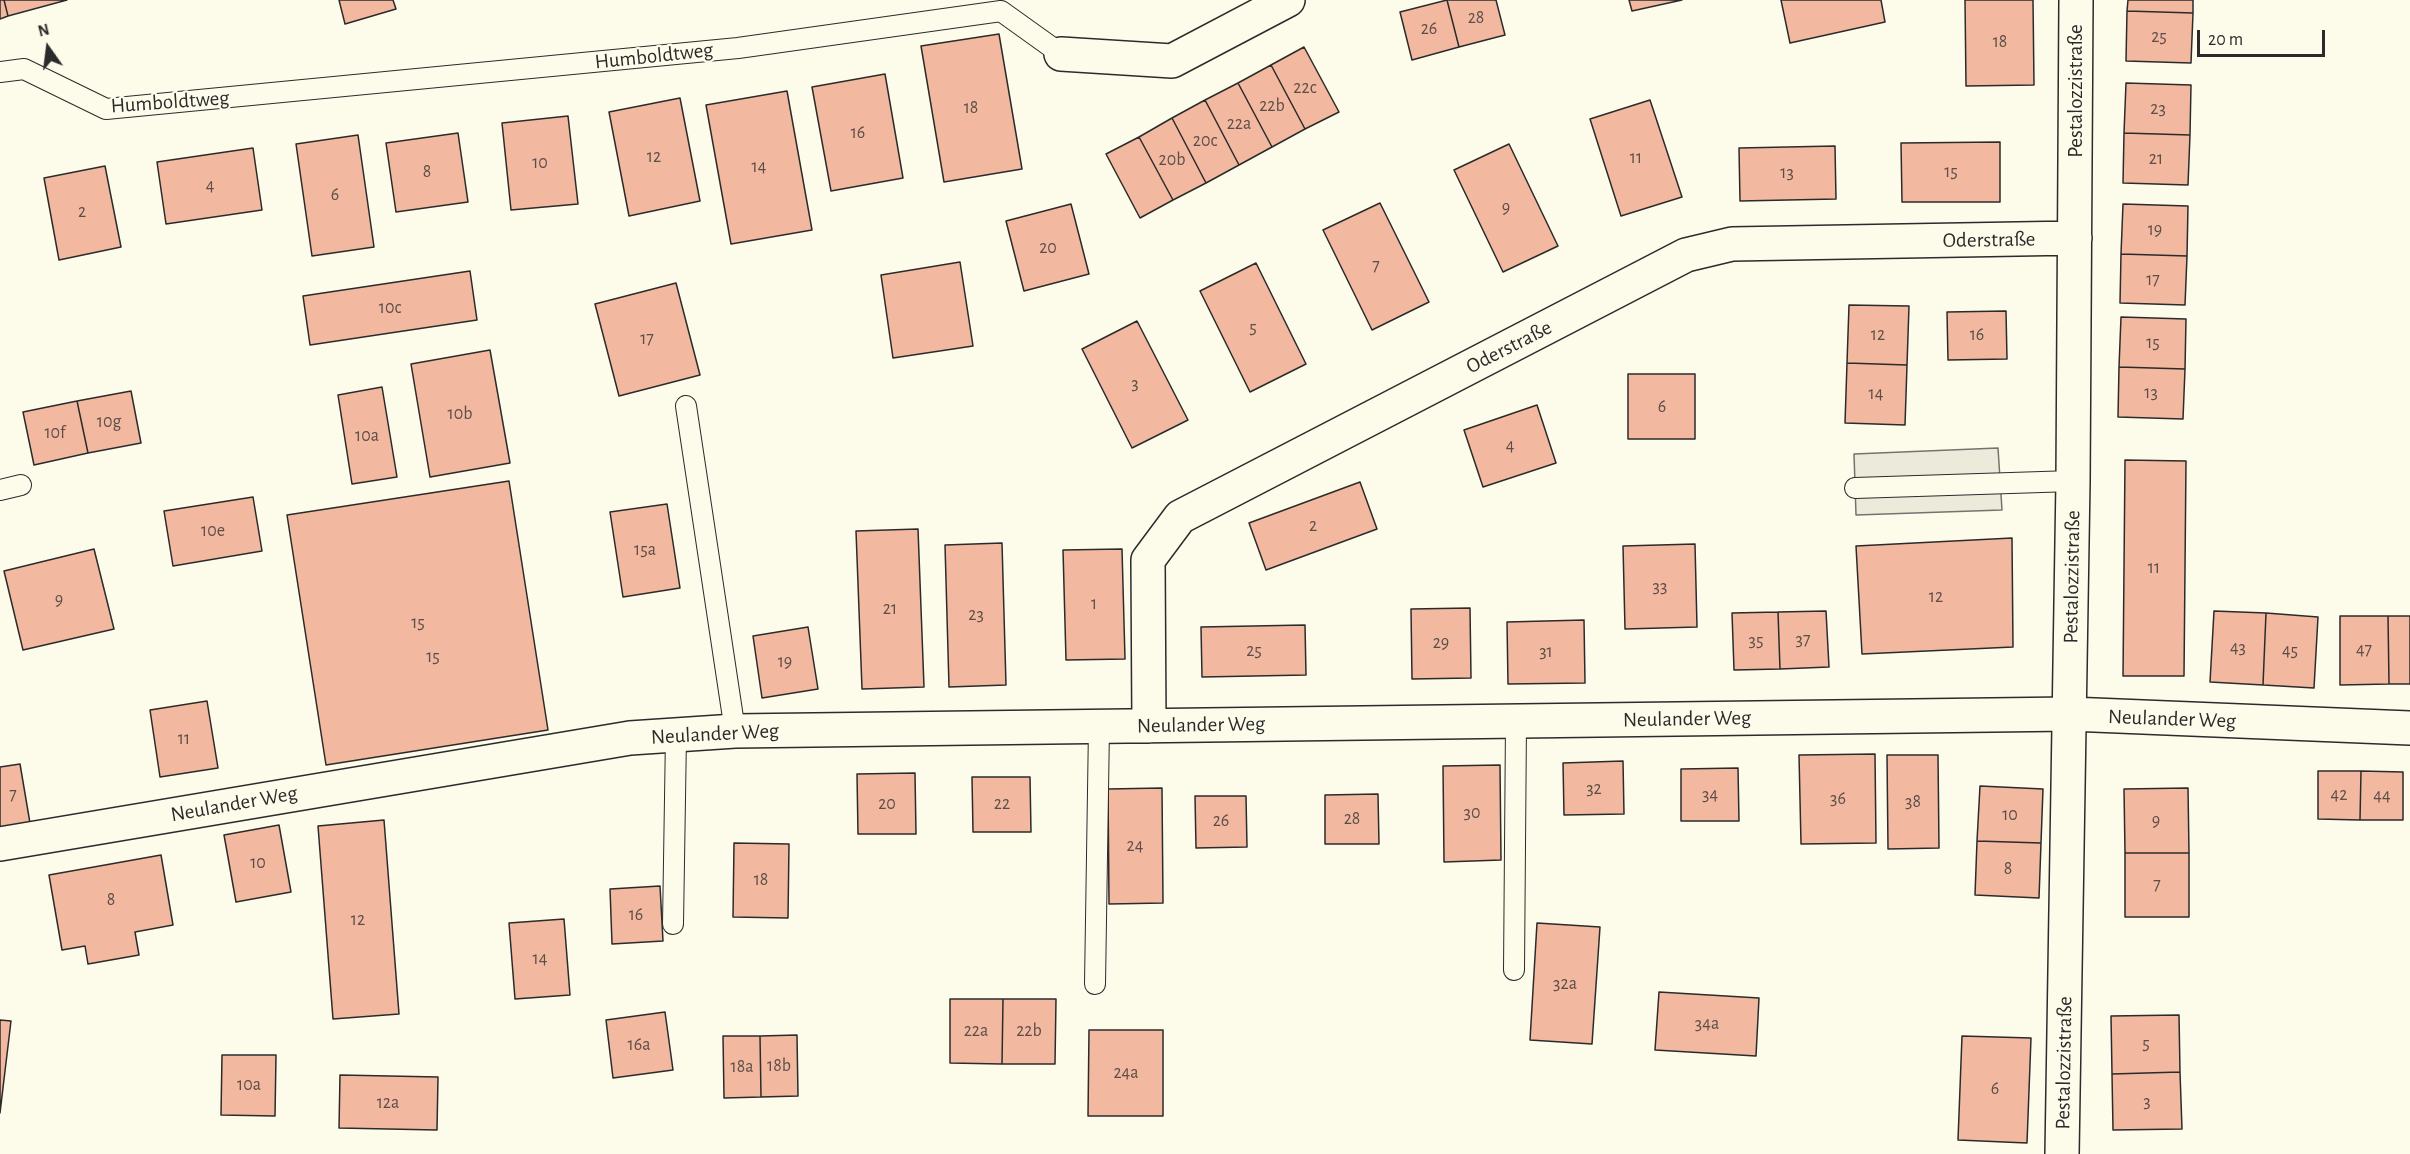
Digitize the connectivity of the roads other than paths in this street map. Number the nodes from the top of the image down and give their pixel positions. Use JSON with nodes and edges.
{"nodes":[{"id":1,"x":1288,"y":0,"type":"edge"},
{"id":2,"x":2076,"y":0,"type":"edge"},
{"id":3,"x":1061,"y":54,"type":"joint"},
{"id":4,"x":0,"y":72,"type":"edge"},
{"id":5,"x":2075,"y":238,"type":"junction"},
{"id":6,"x":686,"y":406,"type":"dead end"},
{"id":7,"x":2073,"y":481,"type":"junction"},
{"id":8,"x":21,"y":485,"type":"dead end"},
{"id":9,"x":1855,"y":488,"type":"dead end"},
{"id":10,"x":0,"y":490,"type":"edge"},
{"id":11,"x":2070,"y":714,"type":"junction"},
{"id":12,"x":1516,"y":722,"type":"junction"},
{"id":13,"x":1149,"y":726,"type":"junction"},
{"id":14,"x":1099,"y":727,"type":"junction"},
{"id":15,"x":2410,"y":728,"type":"edge"},
{"id":16,"x":735,"y":731,"type":"junction"},
{"id":17,"x":676,"y":735,"type":"junction"},
{"id":18,"x":0,"y":844,"type":"edge"},
{"id":19,"x":673,"y":924,"type":"dead end"},
{"id":20,"x":1514,"y":970,"type":"dead end"},
{"id":21,"x":1095,"y":984,"type":"dead end"},
{"id":22,"x":2062,"y":1154,"type":"edge"}],
"edges":[{"from":1,"to":3,"type":"street","name":"Humboldtweg"},
{"from":2,"to":5,"type":"street","name":"Pestalozzistraße"},
{"from":3,"to":4,"type":"lane","name":"Humboldtweg"},
{"from":5,"to":7,"type":"street","name":"Pestalozzistraße"},
{"from":5,"to":13,"type":"street","name":"Oderstraße"},
{"from":6,"to":16,"type":"lane"},
{"from":7,"to":9,"type":"lane"},
{"from":7,"to":11,"type":"street","name":"Pestalozzistraße"},
{"from":8,"to":10,"type":"lane"},
{"from":11,"to":12,"type":"street","name":"Neulander Weg"},
{"from":11,"to":15,"type":"street","name":"Neulander Weg"},
{"from":11,"to":22,"type":"street","name":"Pestalozzistraße"},
{"from":12,"to":13,"type":"street","name":"Neulander Weg"},
{"from":12,"to":20,"type":"lane"},
{"from":13,"to":14,"type":"street","name":"Neulander Weg"},
{"from":14,"to":16,"type":"street","name":"Neulander Weg"},
{"from":14,"to":21,"type":"lane"},
{"from":16,"to":17,"type":"street","name":"Neulander Weg"},
{"from":17,"to":18,"type":"street","name":"Neulander Weg"},
{"from":17,"to":19,"type":"lane"}]}
